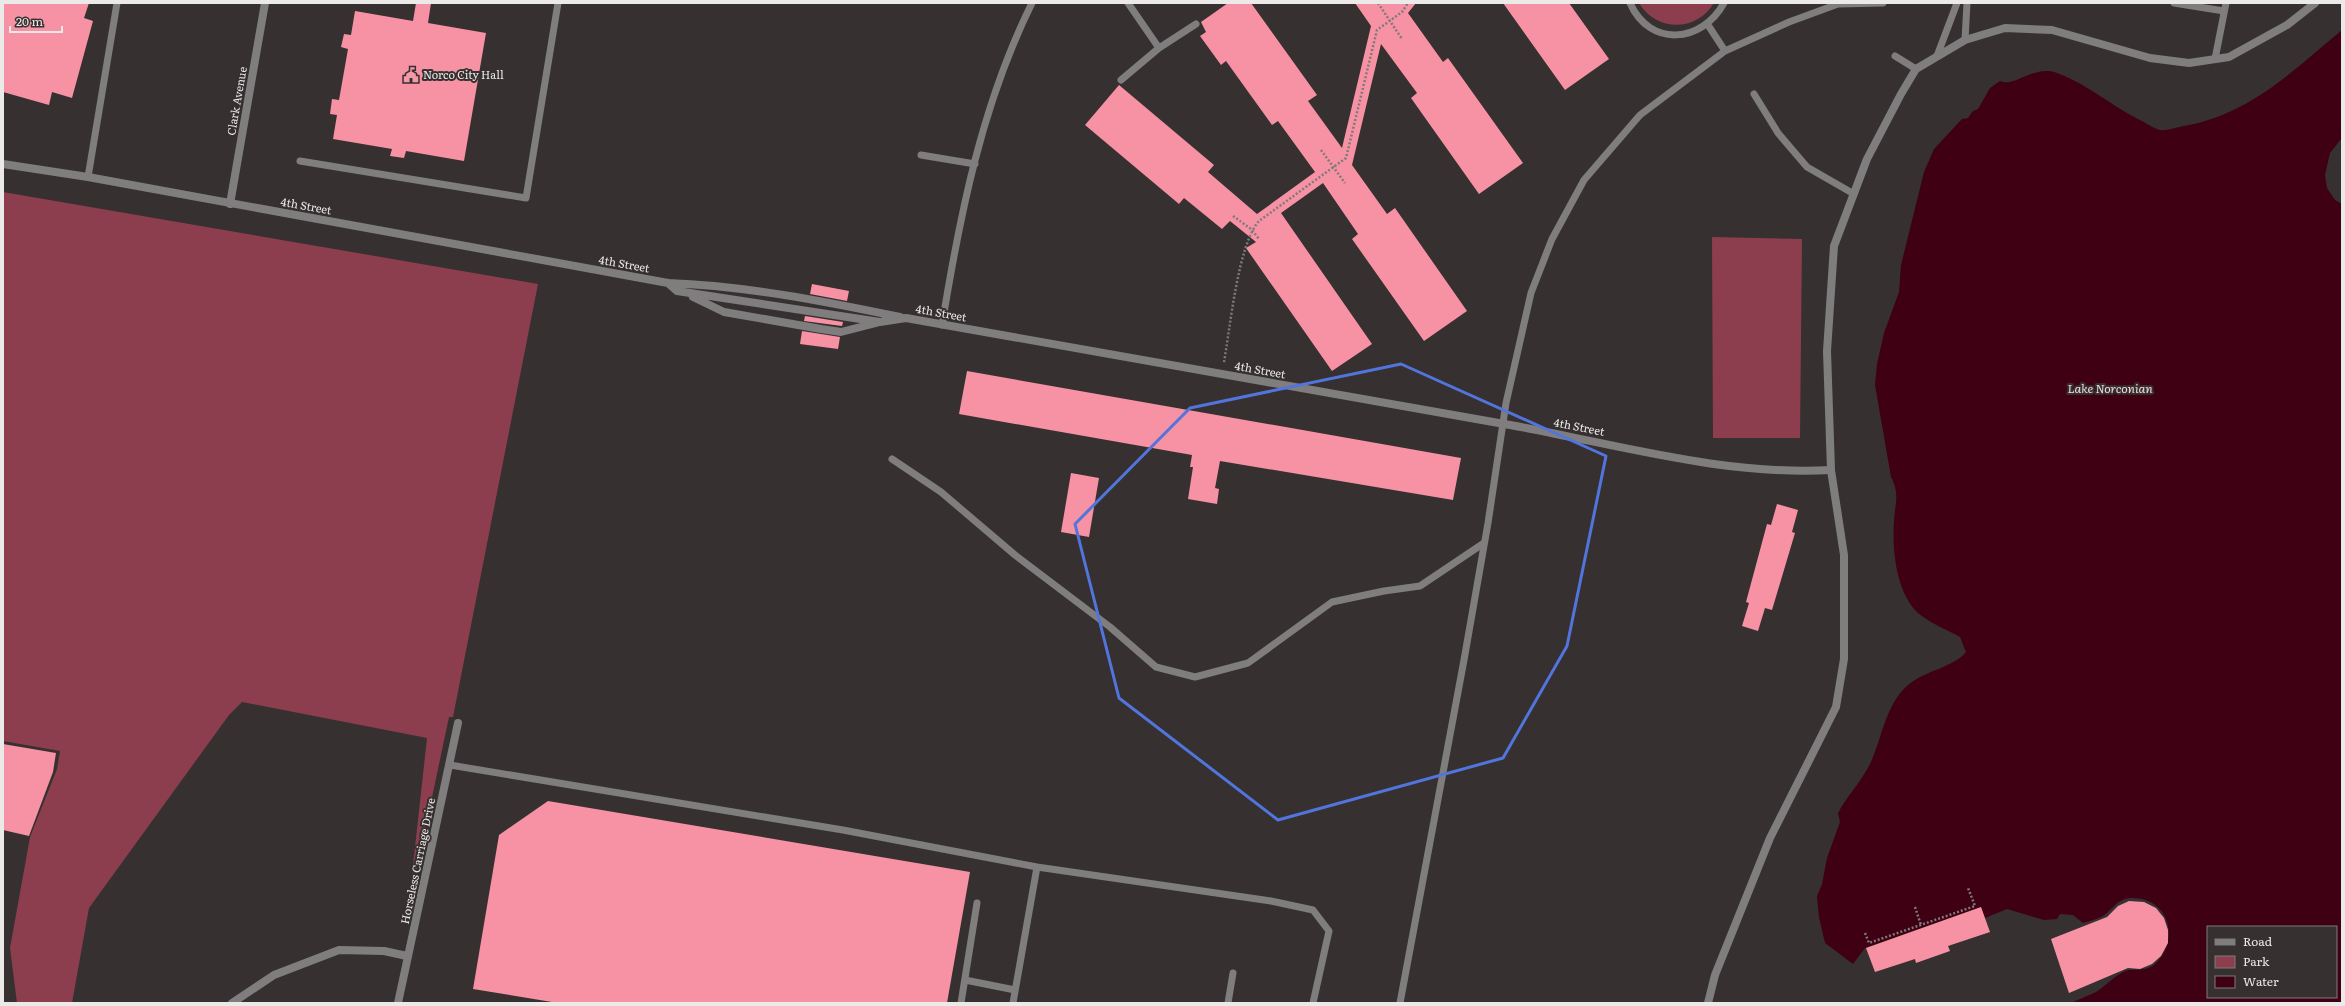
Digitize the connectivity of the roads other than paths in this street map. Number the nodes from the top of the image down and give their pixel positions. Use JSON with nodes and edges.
{"nodes":[{"id":1,"x":117,"y":3,"type":"edge"},
{"id":2,"x":265,"y":3,"type":"edge"},
{"id":3,"x":558,"y":3,"type":"edge"},
{"id":4,"x":1032,"y":3,"type":"edge"},
{"id":5,"x":1128,"y":3,"type":"edge"},
{"id":6,"x":1630,"y":3,"type":"edge"},
{"id":7,"x":1724,"y":3,"type":"edge"},
{"id":8,"x":1883,"y":3,"type":"edge"},
{"id":9,"x":1957,"y":3,"type":"edge"},
{"id":10,"x":1967,"y":3,"type":"edge"},
{"id":11,"x":2174,"y":3,"type":"edge"},
{"id":12,"x":2226,"y":3,"type":"edge"},
{"id":13,"x":2315,"y":3,"type":"edge"},
{"id":14,"x":2224,"y":11,"type":"junction"},
{"id":15,"x":1196,"y":24,"type":"dead end"},
{"id":16,"x":1708,"y":25,"type":"junction"},
{"id":17,"x":1965,"y":40,"type":"junction"},
{"id":18,"x":1159,"y":48,"type":"junction"},
{"id":19,"x":1725,"y":51,"type":"junction"},
{"id":20,"x":1895,"y":56,"type":"dead end"},
{"id":21,"x":1937,"y":56,"type":"junction"},
{"id":22,"x":2215,"y":59,"type":"junction"},
{"id":23,"x":1916,"y":69,"type":"junction"},
{"id":24,"x":1121,"y":80,"type":"dead end"},
{"id":25,"x":1754,"y":94,"type":"dead end"},
{"id":26,"x":921,"y":155,"type":"dead end"},
{"id":27,"x":300,"y":161,"type":"dead end"},
{"id":28,"x":3,"y":164,"type":"edge"},
{"id":29,"x":975,"y":164,"type":"junction"},
{"id":30,"x":88,"y":177,"type":"junction"},
{"id":31,"x":1854,"y":194,"type":"junction"},
{"id":32,"x":230,"y":204,"type":"junction"},
{"id":33,"x":668,"y":283,"type":"junction"},
{"id":34,"x":677,"y":291,"type":"junction"},
{"id":35,"x":906,"y":318,"type":"junction"},
{"id":36,"x":880,"y":322,"type":"junction"},
{"id":37,"x":942,"y":325,"type":"junction"},
{"id":38,"x":1503,"y":424,"type":"junction"},
{"id":39,"x":892,"y":459,"type":"dead end"},
{"id":40,"x":1832,"y":470,"type":"junction"},
{"id":41,"x":1484,"y":543,"type":"junction"},
{"id":42,"x":458,"y":723,"type":"dead end"},
{"id":43,"x":450,"y":765,"type":"junction"},
{"id":44,"x":1037,"y":867,"type":"junction"},
{"id":45,"x":977,"y":903,"type":"dead end"},
{"id":46,"x":407,"y":956,"type":"junction"},
{"id":47,"x":1233,"y":972,"type":"dead end"},
{"id":48,"x":965,"y":980,"type":"junction"},
{"id":49,"x":1015,"y":990,"type":"junction"},
{"id":50,"x":232,"y":1003,"type":"edge"},
{"id":51,"x":398,"y":1003,"type":"edge"},
{"id":52,"x":961,"y":1003,"type":"edge"},
{"id":53,"x":1012,"y":1003,"type":"edge"},
{"id":54,"x":1228,"y":1003,"type":"edge"},
{"id":55,"x":1314,"y":1003,"type":"edge"},
{"id":56,"x":1400,"y":1003,"type":"edge"},
{"id":57,"x":1708,"y":1003,"type":"edge"}],
"edges":[{"from":1,"to":30,"type":"lane"},
{"from":2,"to":32,"type":"street","name":"Clark Avenue"},
{"from":3,"to":27,"type":"lane"},
{"from":4,"to":29,"type":"lane"},
{"from":5,"to":18,"type":"lane"},
{"from":6,"to":16,"type":"lane"},
{"from":7,"to":16,"type":"lane"},
{"from":8,"to":19,"type":"lane"},
{"from":9,"to":21,"type":"lane"},
{"from":10,"to":17,"type":"lane"},
{"from":11,"to":14,"type":"lane"},
{"from":12,"to":14,"type":"lane"},
{"from":13,"to":22,"type":"street"},
{"from":14,"to":22,"type":"lane"},
{"from":15,"to":18,"type":"lane"},
{"from":16,"to":19,"type":"lane"},
{"from":17,"to":21,"type":"street"},
{"from":17,"to":22,"type":"street"},
{"from":18,"to":24,"type":"lane"},
{"from":19,"to":38,"type":"lane"},
{"from":20,"to":23,"type":"lane"},
{"from":21,"to":23,"type":"street"},
{"from":23,"to":31,"type":"street"},
{"from":25,"to":31,"type":"lane"},
{"from":26,"to":29,"type":"lane"},
{"from":28,"to":30,"type":"street","name":"4th Street"},
{"from":29,"to":37,"type":"lane"},
{"from":30,"to":32,"type":"street","name":"4th Street"},
{"from":31,"to":40,"type":"street"},
{"from":32,"to":33,"type":"street","name":"4th Street"},
{"from":33,"to":34,"type":"street"},
{"from":33,"to":35,"type":"street","name":"4th Street"},
{"from":34,"to":36,"type":"street","name":"4th Street"},
{"from":34,"to":36,"type":"street"},
{"from":35,"to":36,"type":"street","name":"4th Street"},
{"from":35,"to":37,"type":"street","name":"4th Street"},
{"from":37,"to":38,"type":"street","name":"4th Street"},
{"from":38,"to":40,"type":"street","name":"4th Street"},
{"from":38,"to":41,"type":"lane"},
{"from":39,"to":41,"type":"lane"},
{"from":40,"to":57,"type":"street"},
{"from":41,"to":56,"type":"lane"},
{"from":42,"to":43,"type":"street","name":"Horseless Carriage Drive"},
{"from":43,"to":44,"type":"lane"},
{"from":43,"to":46,"type":"street","name":"Horseless Carriage Drive"},
{"from":44,"to":49,"type":"lane"},
{"from":44,"to":55,"type":"lane"},
{"from":45,"to":48,"type":"lane"},
{"from":46,"to":50,"type":"street"},
{"from":46,"to":51,"type":"street","name":"Horseless Carriage Drive"},
{"from":47,"to":54,"type":"lane"},
{"from":48,"to":49,"type":"lane"},
{"from":48,"to":52,"type":"lane"},
{"from":49,"to":53,"type":"lane"}]}
